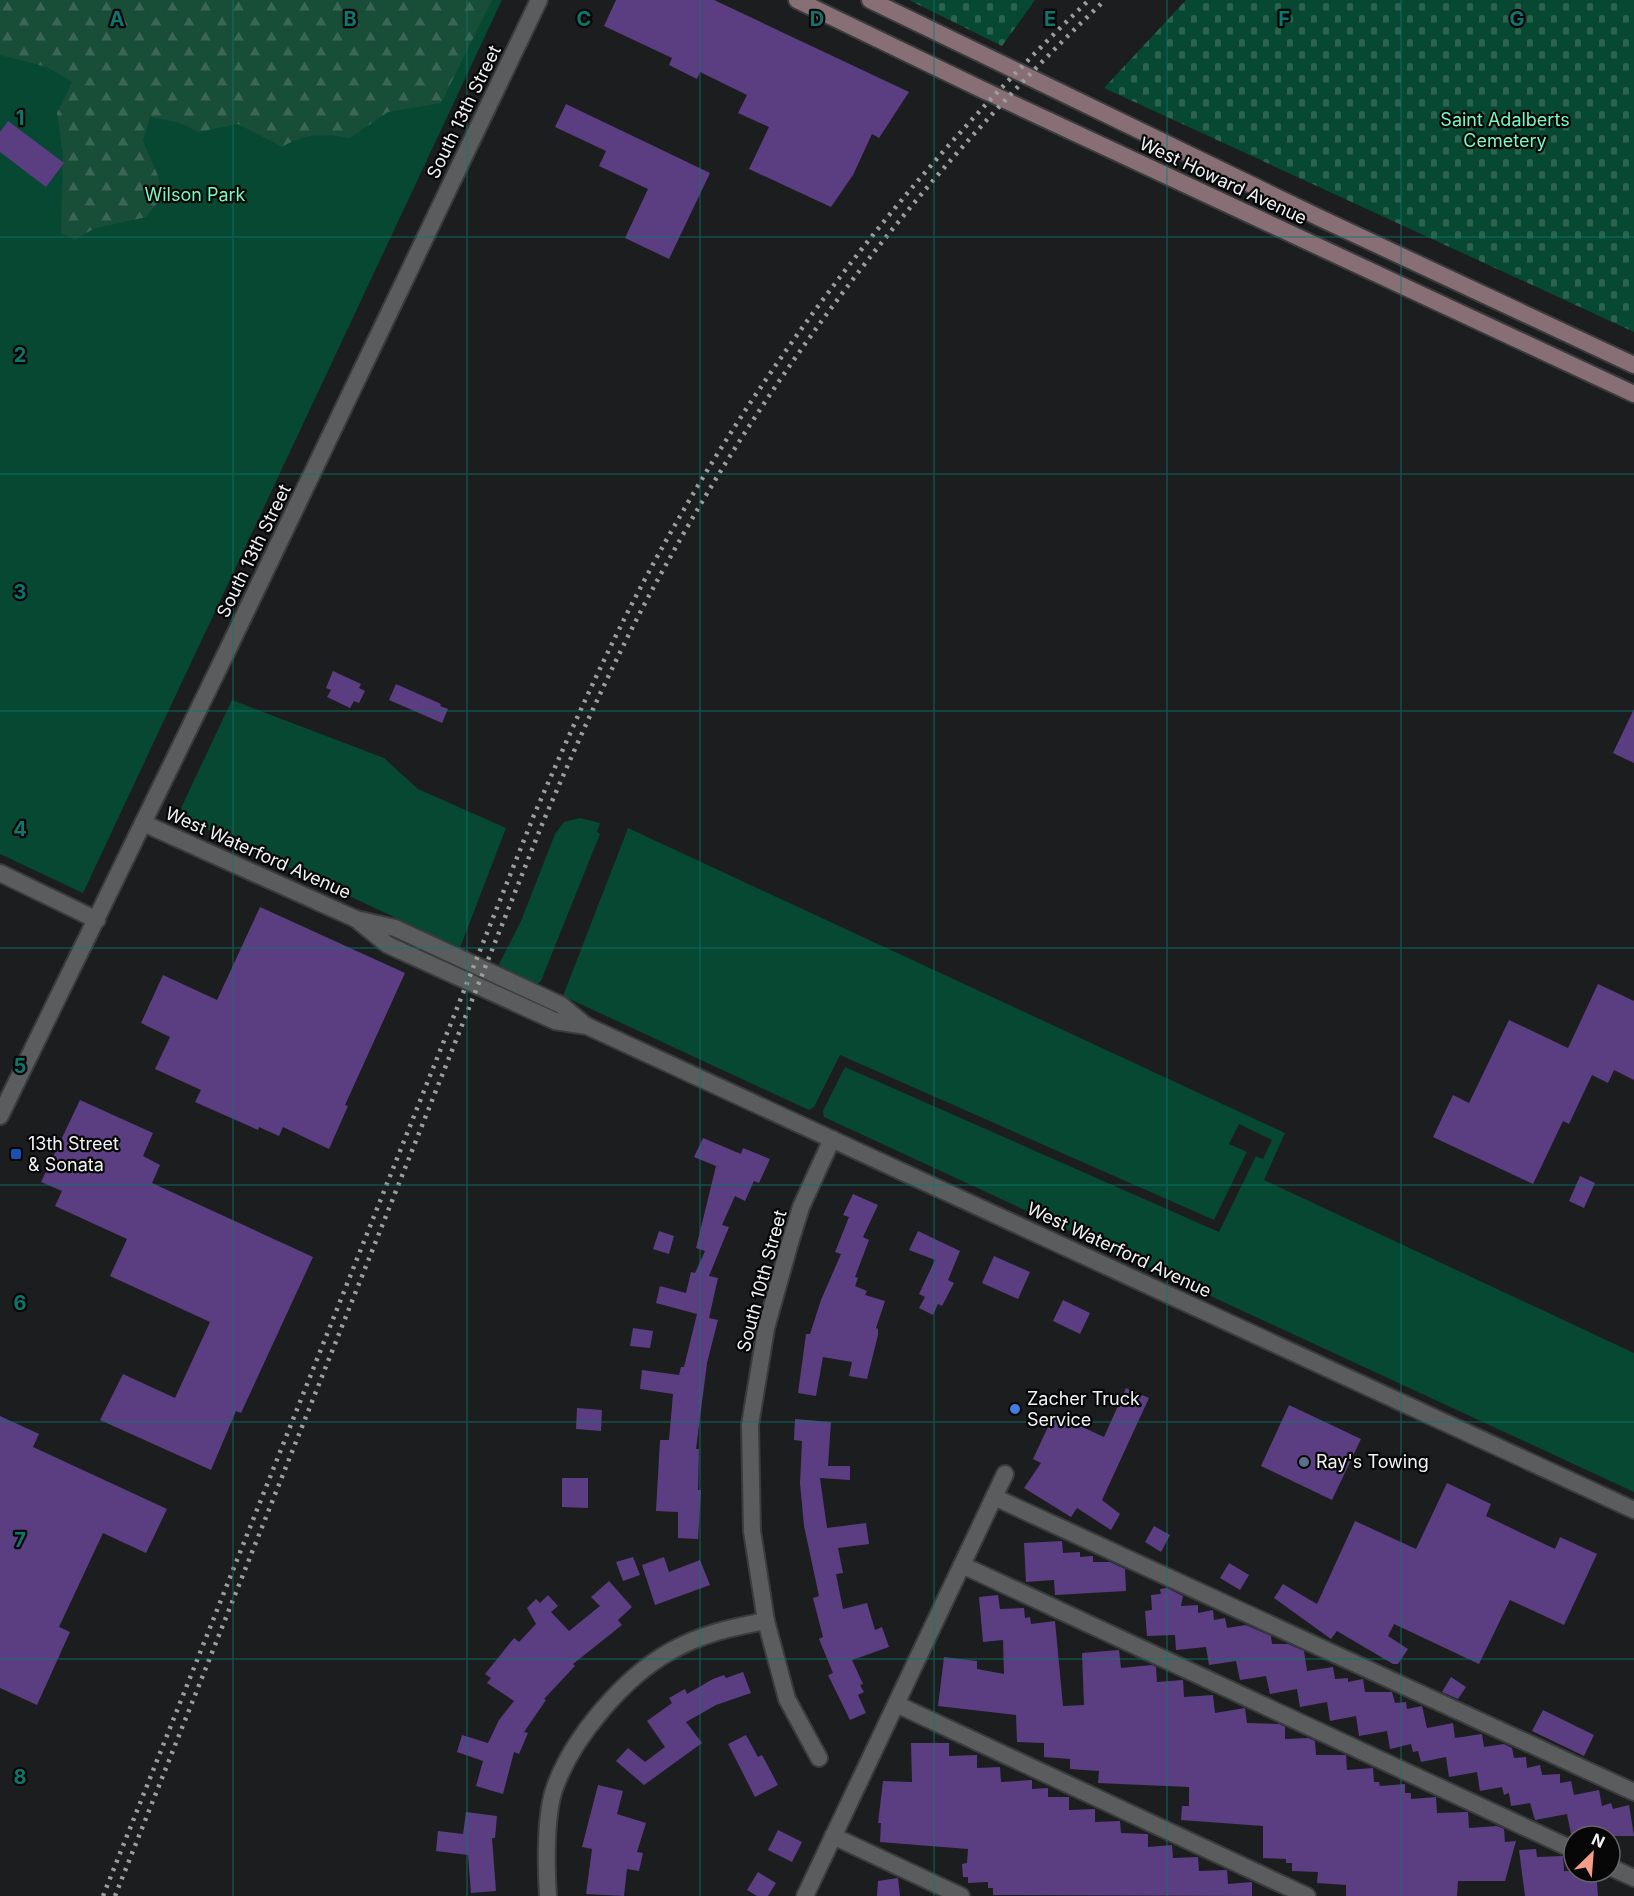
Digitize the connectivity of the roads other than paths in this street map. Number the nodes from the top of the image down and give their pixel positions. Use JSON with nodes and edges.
{"nodes":[{"id":1,"x":539,"y":0,"type":"edge"},
{"id":2,"x":797,"y":0,"type":"edge"},
{"id":3,"x":870,"y":0,"type":"edge"},
{"id":4,"x":1634,"y":365,"type":"edge"},
{"id":5,"x":1634,"y":394,"type":"edge"},
{"id":6,"x":143,"y":823,"type":"junction"},
{"id":7,"x":0,"y":873,"type":"edge"},
{"id":8,"x":98,"y":920,"type":"junction"},
{"id":9,"x":2,"y":1108,"type":"edge"},
{"id":10,"x":832,"y":1139,"type":"junction"},
{"id":11,"x":1005,"y":1474,"type":"dead end"},
{"id":12,"x":994,"y":1497,"type":"junction"},
{"id":13,"x":1634,"y":1510,"type":"edge"},
{"id":14,"x":962,"y":1565,"type":"junction"},
{"id":15,"x":766,"y":1621,"type":"junction"},
{"id":16,"x":896,"y":1704,"type":"junction"},
{"id":17,"x":819,"y":1758,"type":"dead end"},
{"id":18,"x":1634,"y":1792,"type":"edge"},
{"id":19,"x":833,"y":1836,"type":"junction"},
{"id":20,"x":1562,"y":1844,"type":"edge"},
{"id":21,"x":548,"y":1896,"type":"edge"},
{"id":22,"x":805,"y":1896,"type":"edge"},
{"id":23,"x":961,"y":1896,"type":"edge"},
{"id":24,"x":1307,"y":1896,"type":"edge"}],
"edges":[{"from":1,"to":6,"type":"street","name":"South 13th Street"},
{"from":2,"to":5,"type":"main road","name":"West Howard Avenue"},
{"from":3,"to":4,"type":"main road","name":"West Howard Avenue"},
{"from":6,"to":8,"type":"street","name":"South 13th Street"},
{"from":6,"to":10,"type":"street","name":"West Waterford Avenue"},
{"from":7,"to":8,"type":"street"},
{"from":8,"to":9,"type":"street","name":"South 13th Street"},
{"from":10,"to":13,"type":"street","name":"West Waterford Avenue"},
{"from":10,"to":15,"type":"street","name":"South 10th Street"},
{"from":11,"to":12,"type":"street"},
{"from":12,"to":14,"type":"street"},
{"from":12,"to":18,"type":"street"},
{"from":14,"to":16,"type":"street"},
{"from":14,"to":20,"type":"street"},
{"from":15,"to":17,"type":"street","name":"South 10th Street"},
{"from":15,"to":21,"type":"street"},
{"from":16,"to":19,"type":"street"},
{"from":16,"to":24,"type":"street"},
{"from":19,"to":22,"type":"street"},
{"from":19,"to":23,"type":"street"}]}
